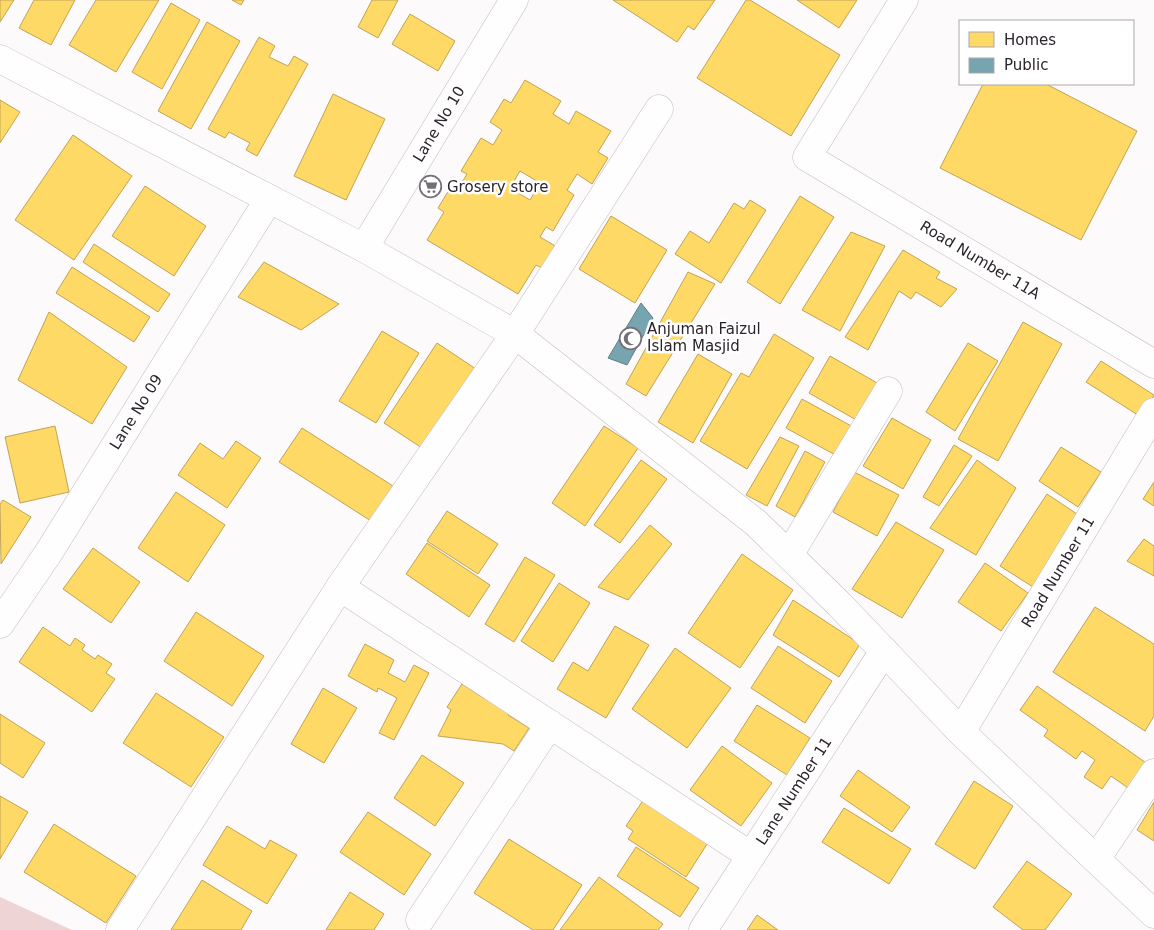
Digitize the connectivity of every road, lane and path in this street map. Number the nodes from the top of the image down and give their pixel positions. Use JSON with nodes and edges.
{"nodes":[{"id":1,"x":514,"y":0,"type":"edge"},
{"id":2,"x":904,"y":0,"type":"edge"},
{"id":3,"x":0,"y":59,"type":"edge"},
{"id":4,"x":660,"y":108,"type":"dead end"},
{"id":5,"x":268,"y":198,"type":"junction"},
{"id":6,"x":364,"y":248,"type":"junction"},
{"id":7,"x":515,"y":334,"type":"junction"},
{"id":8,"x":1154,"y":364,"type":"edge"},
{"id":9,"x":888,"y":391,"type":"dead end"},
{"id":10,"x":1154,"y":412,"type":"edge"},
{"id":11,"x":789,"y":555,"type":"junction"},
{"id":12,"x":340,"y":588,"type":"junction"},
{"id":13,"x":0,"y":624,"type":"edge"},
{"id":14,"x":884,"y":651,"type":"junction"},
{"id":15,"x":550,"y":724,"type":"junction"},
{"id":16,"x":961,"y":732,"type":"junction"},
{"id":17,"x":1154,"y":773,"type":"edge"},
{"id":18,"x":752,"y":856,"type":"junction"},
{"id":19,"x":1096,"y":859,"type":"junction"},
{"id":20,"x":1154,"y":914,"type":"edge"},
{"id":21,"x":420,"y":920,"type":"dead end"},
{"id":22,"x":120,"y":930,"type":"edge"},
{"id":23,"x":704,"y":930,"type":"edge"}],
"edges":[{"from":1,"to":6,"type":"street","name":"Lane No 10"},
{"from":2,"to":8,"type":"street","name":"Road Number 11A"},
{"from":3,"to":5,"type":"street"},
{"from":4,"to":7,"type":"street"},
{"from":5,"to":6,"type":"street"},
{"from":5,"to":13,"type":"street","name":"Lane No 09"},
{"from":6,"to":7,"type":"street"},
{"from":7,"to":11,"type":"street"},
{"from":7,"to":12,"type":"street"},
{"from":9,"to":11,"type":"street"},
{"from":10,"to":16,"type":"street","name":"Road Number 11"},
{"from":11,"to":14,"type":"street"},
{"from":12,"to":15,"type":"street"},
{"from":12,"to":22,"type":"street"},
{"from":14,"to":16,"type":"street"},
{"from":14,"to":18,"type":"street","name":"Lane Number 11"},
{"from":15,"to":18,"type":"street"},
{"from":15,"to":21,"type":"street"},
{"from":16,"to":19,"type":"street"},
{"from":17,"to":19,"type":"street"},
{"from":18,"to":23,"type":"street","name":"Lane Number 11"},
{"from":19,"to":20,"type":"street"}]}
